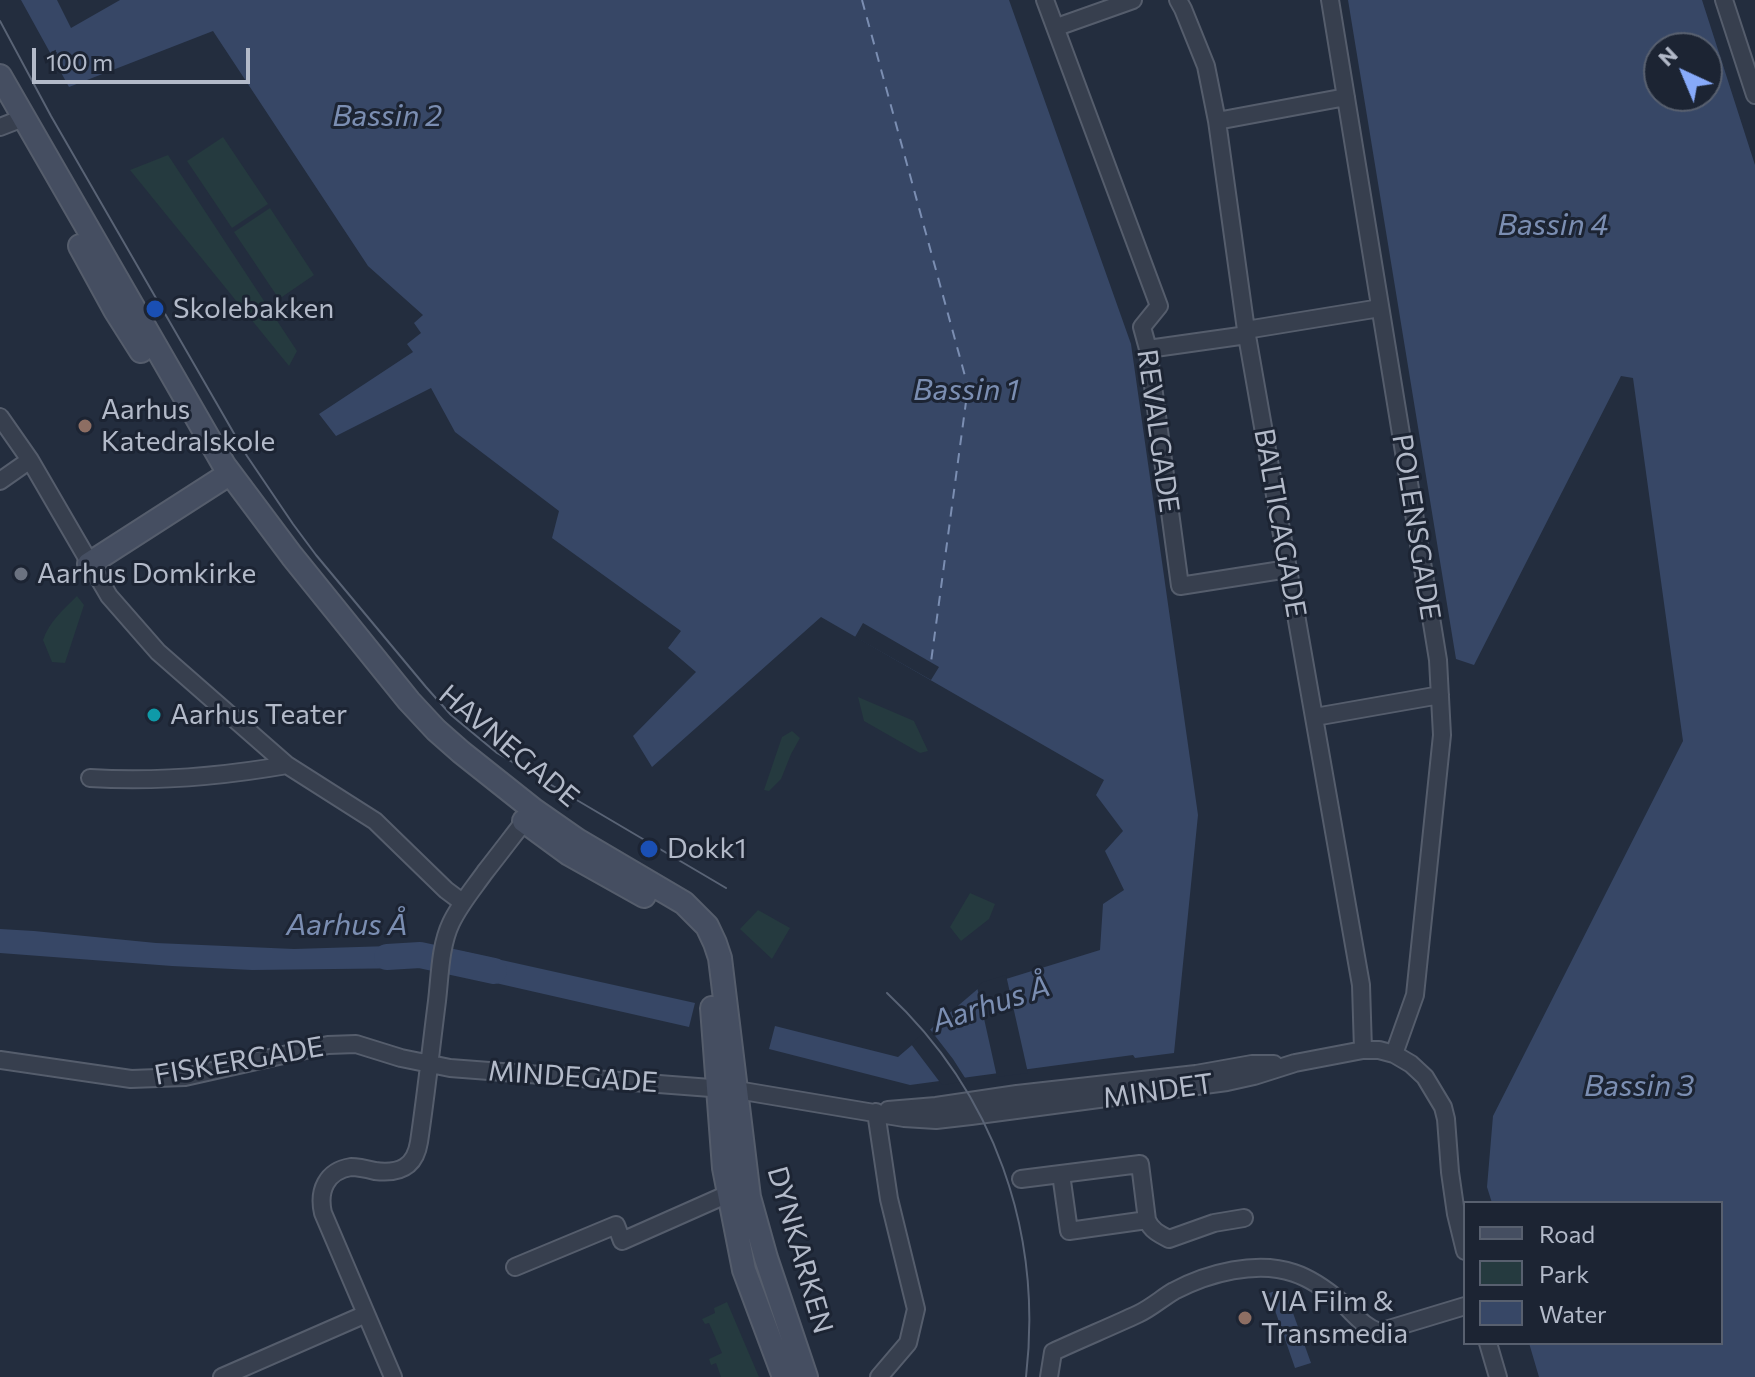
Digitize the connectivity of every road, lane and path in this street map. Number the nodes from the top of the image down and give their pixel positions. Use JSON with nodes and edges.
{"nodes":[{"id":1,"x":1045,"y":0,"type":"edge"},
{"id":2,"x":1133,"y":0,"type":"edge"},
{"id":3,"x":1178,"y":0,"type":"edge"},
{"id":4,"x":1330,"y":0,"type":"edge"},
{"id":5,"x":1724,"y":0,"type":"edge"},
{"id":6,"x":1057,"y":27,"type":"junction"},
{"id":7,"x":0,"y":76,"type":"edge"},
{"id":8,"x":1755,"y":95,"type":"edge"},
{"id":9,"x":1346,"y":97,"type":"junction"},
{"id":10,"x":8,"y":119,"type":"edge"},
{"id":11,"x":1217,"y":121,"type":"junction"},
{"id":12,"x":1380,"y":308,"type":"junction"},
{"id":13,"x":1246,"y":332,"type":"junction"},
{"id":14,"x":1148,"y":349,"type":"junction"},
{"id":15,"x":0,"y":417,"type":"edge"},
{"id":16,"x":30,"y":460,"type":"junction"},
{"id":17,"x":224,"y":478,"type":"junction"},
{"id":18,"x":0,"y":481,"type":"edge"},
{"id":19,"x":89,"y":564,"type":"junction"},
{"id":20,"x":1288,"y":569,"type":"junction"},
{"id":21,"x":1440,"y":695,"type":"junction"},
{"id":22,"x":1315,"y":717,"type":"junction"},
{"id":23,"x":287,"y":765,"type":"junction"},
{"id":24,"x":90,"y":778,"type":"dead end"},
{"id":25,"x":529,"y":816,"type":"junction"},
{"id":26,"x":462,"y":902,"type":"junction"},
{"id":27,"x":1363,"y":1050,"type":"junction"},
{"id":28,"x":1394,"y":1054,"type":"junction"},
{"id":29,"x":0,"y":1060,"type":"edge"},
{"id":30,"x":429,"y":1065,"type":"junction"},
{"id":31,"x":727,"y":1090,"type":"junction"},
{"id":32,"x":876,"y":1112,"type":"junction"},
{"id":33,"x":1061,"y":1174,"type":"junction"},
{"id":34,"x":1021,"y":1179,"type":"dead end"},
{"id":35,"x":728,"y":1194,"type":"junction"},
{"id":36,"x":1244,"y":1218,"type":"dead end"},
{"id":37,"x":1147,"y":1220,"type":"junction"},
{"id":38,"x":1463,"y":1243,"type":"edge"},
{"id":39,"x":515,"y":1267,"type":"dead end"},
{"id":40,"x":1463,"y":1307,"type":"edge"},
{"id":41,"x":366,"y":1314,"type":"junction"},
{"id":42,"x":1489,"y":1345,"type":"edge"},
{"id":43,"x":222,"y":1377,"type":"edge"},
{"id":44,"x":393,"y":1377,"type":"edge"},
{"id":45,"x":784,"y":1377,"type":"edge"},
{"id":46,"x":806,"y":1377,"type":"edge"},
{"id":47,"x":879,"y":1377,"type":"edge"},
{"id":48,"x":1049,"y":1377,"type":"edge"},
{"id":49,"x":1498,"y":1377,"type":"edge"}],
"edges":[{"from":1,"to":6,"type":"street","name":"REVALGADE"},
{"from":2,"to":6,"type":"street"},
{"from":3,"to":11,"type":"street","name":"BALTICAGADE"},
{"from":4,"to":9,"type":"street","name":"POLENSGADE"},
{"from":5,"to":8,"type":"street"},
{"from":6,"to":14,"type":"street","name":"REVALGADE"},
{"from":7,"to":10,"type":"street"},
{"from":9,"to":11,"type":"street"},
{"from":9,"to":12,"type":"street","name":"POLENSGADE"},
{"from":10,"to":17,"type":"street"},
{"from":11,"to":13,"type":"street","name":"BALTICAGADE"},
{"from":12,"to":13,"type":"street"},
{"from":12,"to":21,"type":"street","name":"POLENSGADE"},
{"from":13,"to":14,"type":"street"},
{"from":13,"to":20,"type":"street","name":"BALTICAGADE"},
{"from":14,"to":20,"type":"street","name":"REVALGADE"},
{"from":15,"to":16,"type":"street"},
{"from":16,"to":18,"type":"street"},
{"from":16,"to":19,"type":"street"},
{"from":17,"to":19,"type":"street"},
{"from":17,"to":25,"type":"street","name":"HAVNEGADE"},
{"from":19,"to":23,"type":"street"},
{"from":20,"to":22,"type":"street","name":"BALTICAGADE"},
{"from":21,"to":22,"type":"street"},
{"from":21,"to":28,"type":"street","name":"POLENSGADE"},
{"from":22,"to":27,"type":"street","name":"BALTICAGADE"},
{"from":23,"to":24,"type":"street"},
{"from":23,"to":26,"type":"street"},
{"from":25,"to":26,"type":"street"},
{"from":25,"to":31,"type":"street","name":"HAVNEGADE"},
{"from":26,"to":30,"type":"street"},
{"from":27,"to":28,"type":"street","name":"MINDET"},
{"from":27,"to":32,"type":"street","name":"MINDET"},
{"from":28,"to":38,"type":"street","name":"MINDET"},
{"from":29,"to":30,"type":"street","name":"FISKERGADE"},
{"from":30,"to":31,"type":"street","name":"MINDEGADE"},
{"from":30,"to":41,"type":"street"},
{"from":31,"to":32,"type":"street","name":"MINDEGADE"},
{"from":31,"to":35,"type":"street","name":"DYNKARKEN"},
{"from":31,"to":46,"type":"street","name":"DYNKARKEN"},
{"from":32,"to":47,"type":"street"},
{"from":33,"to":34,"type":"street"},
{"from":33,"to":37,"type":"street"},
{"from":33,"to":37,"type":"street"},
{"from":35,"to":39,"type":"street"},
{"from":35,"to":45,"type":"street","name":"DYNKARKEN"},
{"from":36,"to":37,"type":"street"},
{"from":40,"to":48,"type":"street"},
{"from":41,"to":43,"type":"street"},
{"from":41,"to":44,"type":"street"},
{"from":42,"to":49,"type":"street"}]}
